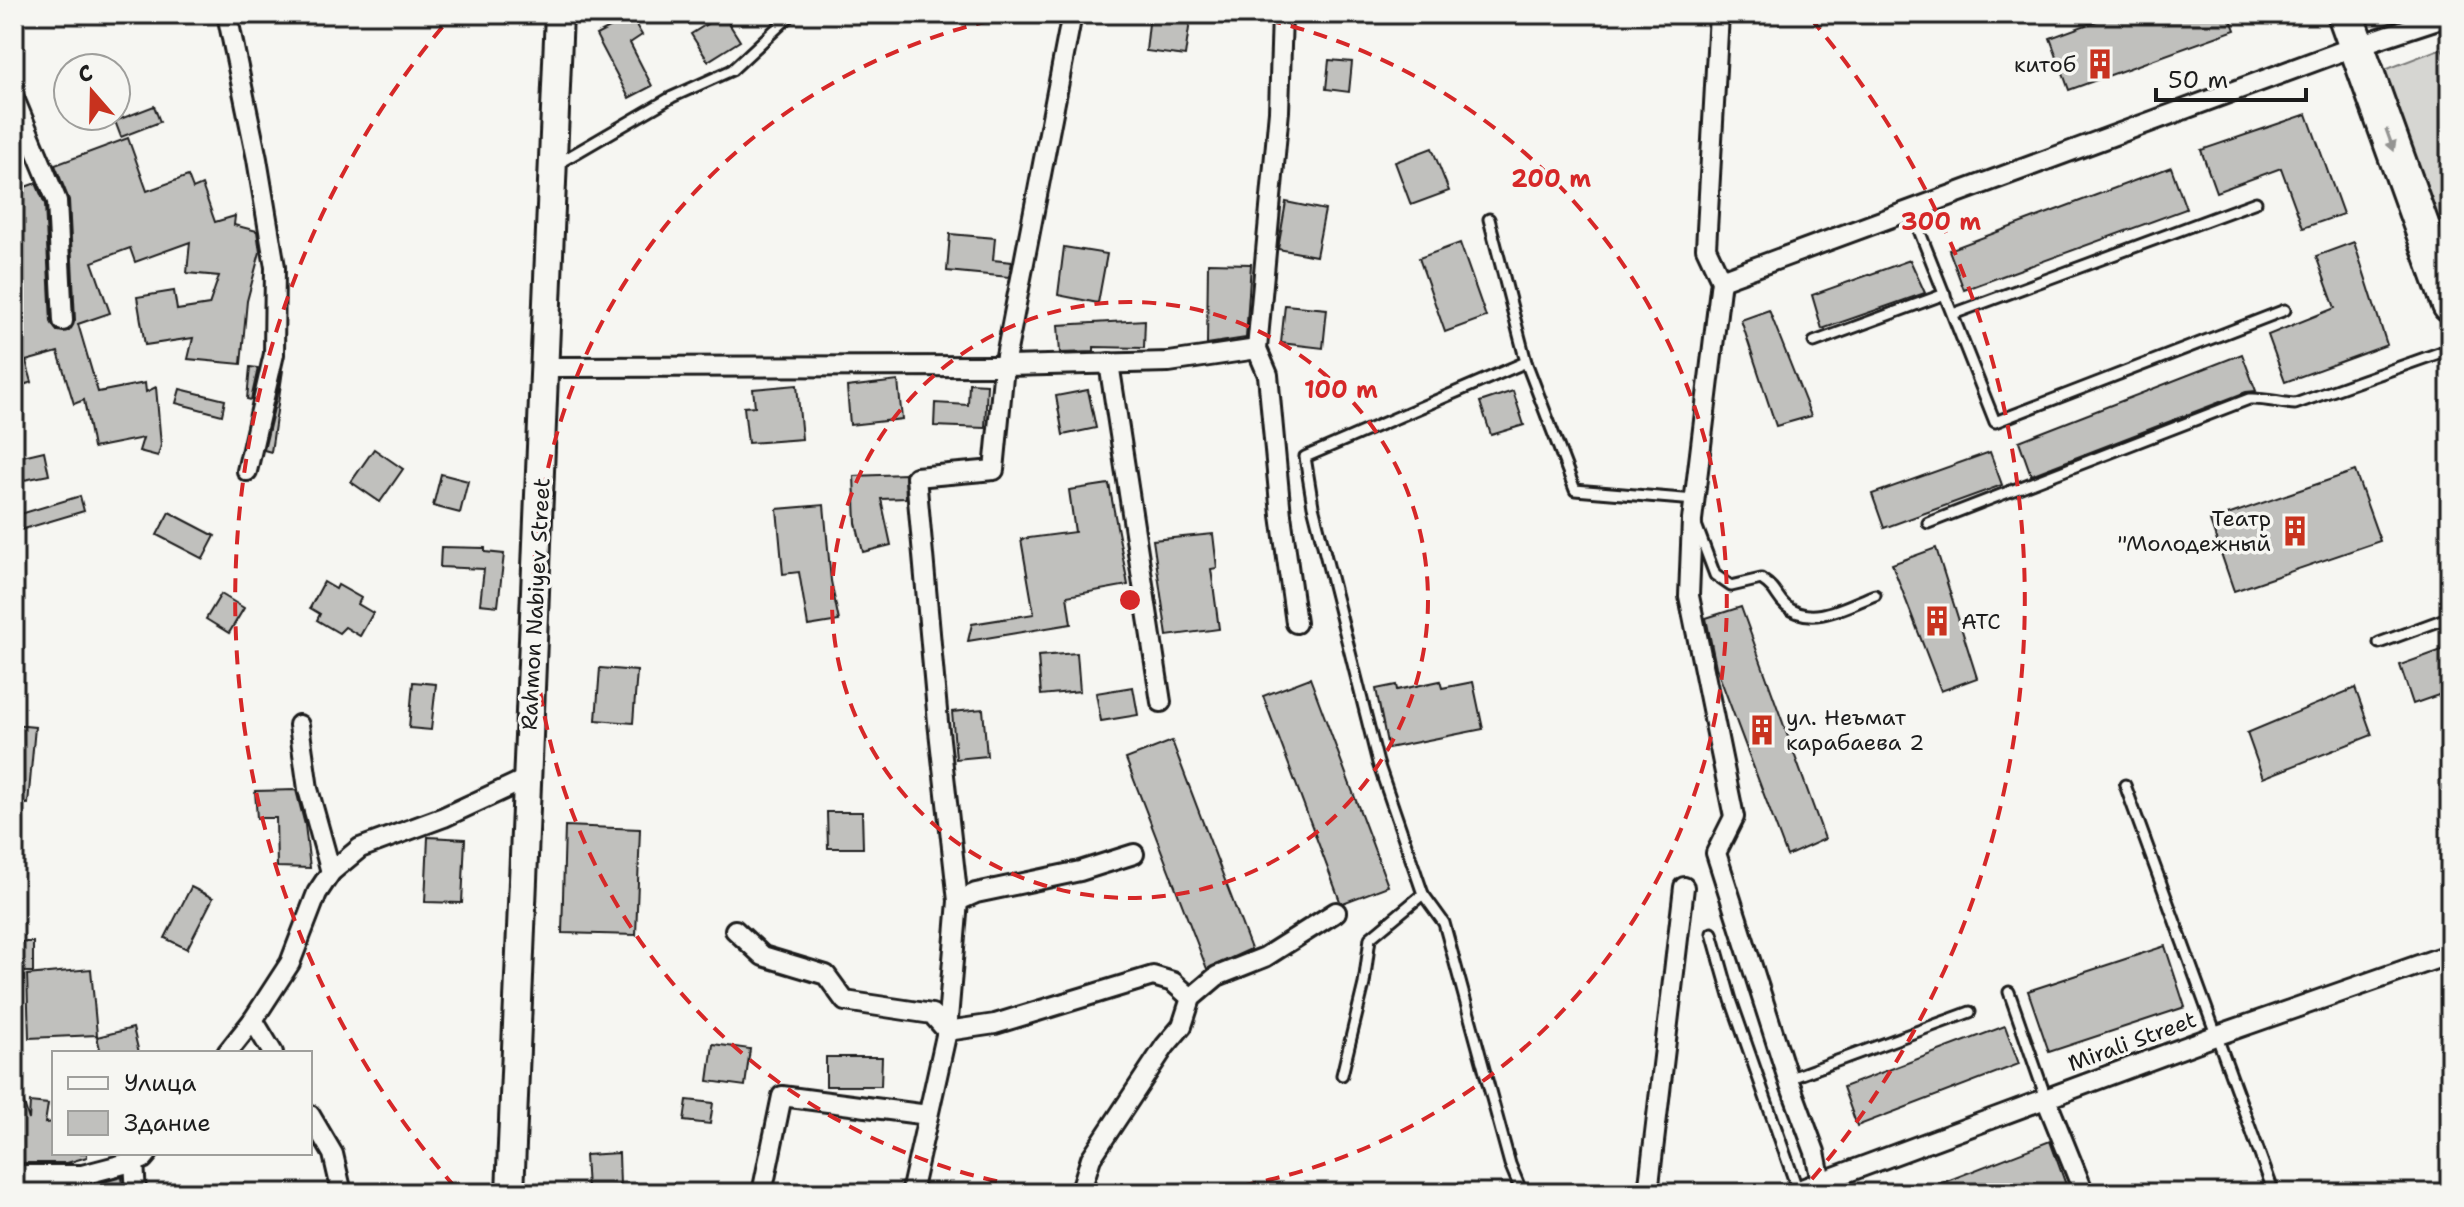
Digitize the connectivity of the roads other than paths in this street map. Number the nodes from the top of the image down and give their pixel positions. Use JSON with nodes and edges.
{"nodes":[{"id":1,"x":227,"y":14,"type":"edge"},
{"id":2,"x":559,"y":14,"type":"edge"},
{"id":3,"x":792,"y":14,"type":"edge"},
{"id":4,"x":1072,"y":14,"type":"edge"},
{"id":5,"x":1282,"y":14,"type":"edge"},
{"id":6,"x":1719,"y":14,"type":"edge"},
{"id":7,"x":2345,"y":14,"type":"edge"},
{"id":8,"x":2450,"y":14,"type":"edge"},
{"id":9,"x":2356,"y":46,"type":"junction"},
{"id":10,"x":14,"y":98,"type":"edge"},
{"id":11,"x":553,"y":166,"type":"junction"},
{"id":12,"x":2256,"y":202,"type":"dead end"},
{"id":13,"x":1911,"y":210,"type":"junction"},
{"id":14,"x":1489,"y":219,"type":"dead end"},
{"id":15,"x":1721,"y":280,"type":"junction"},
{"id":16,"x":1945,"y":294,"type":"junction"},
{"id":17,"x":2450,"y":305,"type":"edge"},
{"id":18,"x":2285,"y":310,"type":"dead end"},
{"id":19,"x":1953,"y":314,"type":"junction"},
{"id":20,"x":63,"y":321,"type":"dead end"},
{"id":21,"x":1814,"y":342,"type":"dead end"},
{"id":22,"x":1257,"y":349,"type":"junction"},
{"id":23,"x":2450,"y":349,"type":"edge"},
{"id":24,"x":1526,"y":362,"type":"junction"},
{"id":25,"x":1109,"y":363,"type":"junction"},
{"id":26,"x":1004,"y":366,"type":"junction"},
{"id":27,"x":546,"y":367,"type":"junction"},
{"id":28,"x":247,"y":471,"type":"dead end"},
{"id":29,"x":1695,"y":500,"type":"junction"},
{"id":30,"x":1692,"y":520,"type":"junction"},
{"id":31,"x":1928,"y":523,"type":"dead end"},
{"id":32,"x":1875,"y":595,"type":"dead end"},
{"id":33,"x":2450,"y":617,"type":"edge"},
{"id":34,"x":1296,"y":623,"type":"dead end"},
{"id":35,"x":2379,"y":643,"type":"dead end"},
{"id":36,"x":1161,"y":702,"type":"dead end"},
{"id":37,"x":299,"y":725,"type":"dead end"},
{"id":38,"x":526,"y":779,"type":"junction"},
{"id":39,"x":2125,"y":785,"type":"dead end"},
{"id":40,"x":1134,"y":854,"type":"dead end"},
{"id":41,"x":331,"y":872,"type":"junction"},
{"id":42,"x":1684,"y":887,"type":"dead end"},
{"id":43,"x":1423,"y":894,"type":"junction"},
{"id":44,"x":958,"y":901,"type":"junction"},
{"id":45,"x":1336,"y":912,"type":"dead end"},
{"id":46,"x":735,"y":930,"type":"dead end"},
{"id":47,"x":1712,"y":933,"type":"dead end"},
{"id":48,"x":2450,"y":954,"type":"edge"},
{"id":49,"x":2009,"y":992,"type":"dead end"},
{"id":50,"x":1191,"y":998,"type":"junction"},
{"id":51,"x":1970,"y":1012,"type":"dead end"},
{"id":52,"x":253,"y":1020,"type":"junction"},
{"id":53,"x":947,"y":1031,"type":"junction"},
{"id":54,"x":2215,"y":1036,"type":"junction"},
{"id":55,"x":229,"y":1051,"type":"edge"},
{"id":56,"x":272,"y":1051,"type":"edge"},
{"id":57,"x":1342,"y":1075,"type":"dead end"},
{"id":58,"x":1788,"y":1079,"type":"junction"},
{"id":59,"x":2046,"y":1099,"type":"junction"},
{"id":60,"x":928,"y":1115,"type":"junction"},
{"id":61,"x":312,"y":1118,"type":"edge"},
{"id":62,"x":141,"y":1157,"type":"edge"},
{"id":63,"x":14,"y":1175,"type":"edge"},
{"id":64,"x":1830,"y":1184,"type":"edge"},
{"id":65,"x":1794,"y":1192,"type":"edge"},
{"id":66,"x":136,"y":1193,"type":"edge"},
{"id":67,"x":342,"y":1193,"type":"edge"},
{"id":68,"x":510,"y":1193,"type":"edge"},
{"id":69,"x":762,"y":1193,"type":"edge"},
{"id":70,"x":911,"y":1193,"type":"edge"},
{"id":71,"x":1080,"y":1193,"type":"edge"},
{"id":72,"x":1522,"y":1193,"type":"edge"},
{"id":73,"x":1648,"y":1193,"type":"edge"},
{"id":74,"x":2084,"y":1193,"type":"edge"},
{"id":75,"x":2274,"y":1193,"type":"edge"}],
"edges":[{"from":1,"to":28,"type":"street"},
{"from":2,"to":11,"type":"street","name":"Rahmon Nabiyev Street"},
{"from":3,"to":11,"type":"lane"},
{"from":4,"to":26,"type":"street"},
{"from":5,"to":22,"type":"street"},
{"from":6,"to":15,"type":"street"},
{"from":7,"to":9,"type":"highway"},
{"from":8,"to":9,"type":"street"},
{"from":9,"to":13,"type":"street"},
{"from":9,"to":17,"type":"highway","one_way":true},
{"from":10,"to":20,"type":"street"},
{"from":11,"to":27,"type":"street","name":"Rahmon Nabiyev Street"},
{"from":12,"to":19,"type":"lane"},
{"from":13,"to":15,"type":"street"},
{"from":13,"to":16,"type":"lane"},
{"from":14,"to":24,"type":"lane"},
{"from":15,"to":29,"type":"street"},
{"from":16,"to":19,"type":"lane"},
{"from":16,"to":21,"type":"lane"},
{"from":18,"to":19,"type":"lane"},
{"from":22,"to":25,"type":"street"},
{"from":22,"to":34,"type":"street"},
{"from":23,"to":31,"type":"lane"},
{"from":24,"to":29,"type":"lane"},
{"from":24,"to":43,"type":"lane"},
{"from":25,"to":26,"type":"street"},
{"from":25,"to":36,"type":"street"},
{"from":26,"to":27,"type":"street"},
{"from":26,"to":44,"type":"street"},
{"from":27,"to":38,"type":"street","name":"Rahmon Nabiyev Street"},
{"from":29,"to":30,"type":"street"},
{"from":30,"to":32,"type":"lane"},
{"from":30,"to":58,"type":"street"},
{"from":33,"to":35,"type":"lane"},
{"from":37,"to":41,"type":"street"},
{"from":38,"to":41,"type":"street"},
{"from":38,"to":68,"type":"street","name":"Rahmon Nabiyev Street"},
{"from":39,"to":54,"type":"lane"},
{"from":40,"to":44,"type":"street"},
{"from":41,"to":52,"type":"street"},
{"from":42,"to":73,"type":"street"},
{"from":43,"to":57,"type":"lane"},
{"from":43,"to":72,"type":"lane"},
{"from":44,"to":53,"type":"street"},
{"from":45,"to":50,"type":"street"},
{"from":46,"to":53,"type":"street"},
{"from":47,"to":65,"type":"lane"},
{"from":48,"to":54,"type":"street","name":"Mirali Street"},
{"from":49,"to":59,"type":"lane"},
{"from":50,"to":53,"type":"street"},
{"from":50,"to":71,"type":"street"},
{"from":51,"to":58,"type":"lane"},
{"from":52,"to":55,"type":"street"},
{"from":52,"to":56,"type":"street"},
{"from":53,"to":60,"type":"street"},
{"from":54,"to":59,"type":"street","name":"Mirali Street"},
{"from":54,"to":75,"type":"lane"},
{"from":58,"to":64,"type":"street"},
{"from":59,"to":64,"type":"street","name":"Mirali Street"},
{"from":59,"to":74,"type":"street"},
{"from":60,"to":69,"type":"street"},
{"from":60,"to":70,"type":"street"},
{"from":61,"to":67,"type":"street"},
{"from":62,"to":63,"type":"street"},
{"from":62,"to":66,"type":"street"},
{"from":64,"to":65,"type":"street","name":"Mirali Street"}]}
